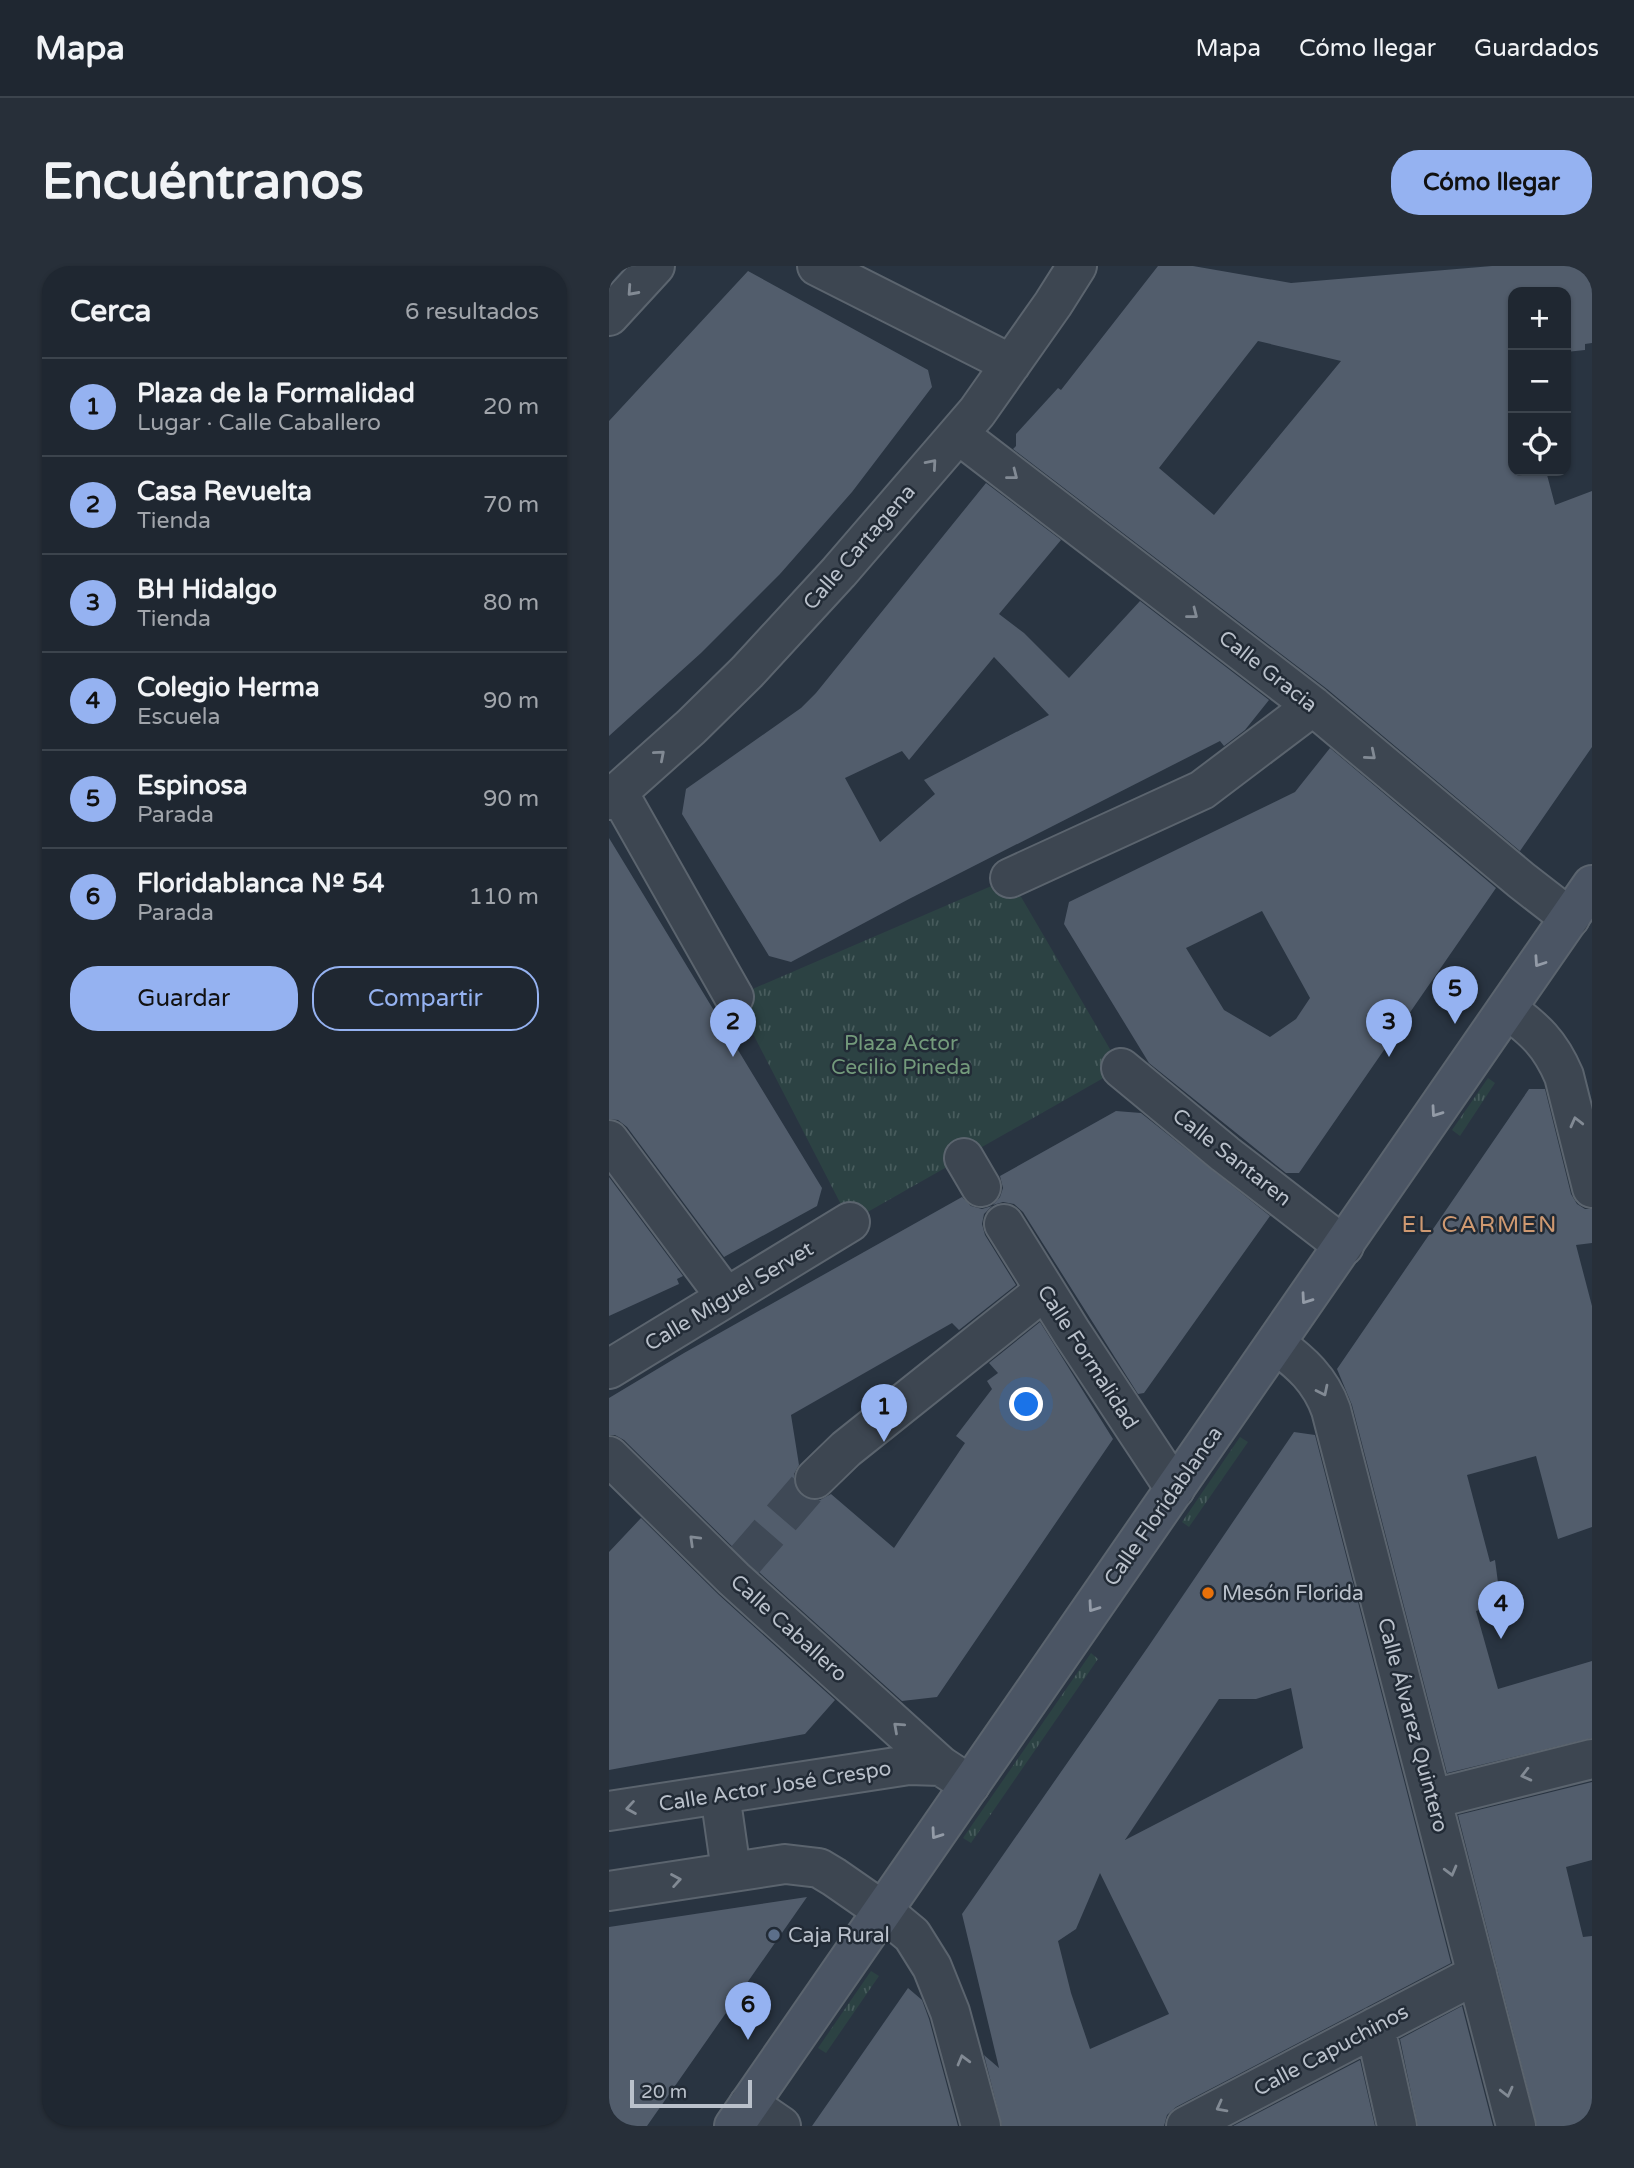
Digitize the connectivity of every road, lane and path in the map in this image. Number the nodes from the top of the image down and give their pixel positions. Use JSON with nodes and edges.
{"nodes":[{"id":1,"x":655,"y":266,"type":"edge"},
{"id":2,"x":817,"y":266,"type":"edge"},
{"id":3,"x":1077,"y":266,"type":"edge"},
{"id":4,"x":609,"y":316,"type":"edge"},
{"id":5,"x":1011,"y":364,"type":"junction"},
{"id":6,"x":958,"y":434,"type":"junction"},
{"id":7,"x":1313,"y":706,"type":"junction"},
{"id":8,"x":614,"y":796,"type":"edge"},
{"id":9,"x":1010,"y":878,"type":"dead end"},
{"id":10,"x":1592,"y":886,"type":"edge"},
{"id":11,"x":1570,"y":918,"type":"junction"},
{"id":12,"x":734,"y":997,"type":"dead end"},
{"id":13,"x":1507,"y":1009,"type":"junction"},
{"id":14,"x":1121,"y":1068,"type":"dead end"},
{"id":15,"x":609,"y":1140,"type":"edge"},
{"id":16,"x":1592,"y":1188,"type":"edge"},
{"id":17,"x":850,"y":1222,"type":"dead end"},
{"id":18,"x":1004,"y":1224,"type":"dead end"},
{"id":19,"x":1344,"y":1245,"type":"junction"},
{"id":20,"x":1045,"y":1290,"type":"junction"},
{"id":21,"x":726,"y":1297,"type":"junction"},
{"id":22,"x":1276,"y":1344,"type":"junction"},
{"id":23,"x":609,"y":1369,"type":"edge"},
{"id":24,"x":611,"y":1463,"type":"edge"},
{"id":25,"x":815,"y":1479,"type":"tunnel mouth"},
{"id":26,"x":1175,"y":1489,"type":"junction"},
{"id":27,"x":1592,"y":1759,"type":"edge"},
{"id":28,"x":955,"y":1776,"type":"junction"},
{"id":29,"x":720,"y":1794,"type":"junction"},
{"id":30,"x":1432,"y":1799,"type":"junction"},
{"id":31,"x":609,"y":1811,"type":"edge"},
{"id":32,"x":731,"y":1871,"type":"junction"},
{"id":33,"x":609,"y":1891,"type":"edge"},
{"id":34,"x":883,"y":1911,"type":"junction"},
{"id":35,"x":1477,"y":1974,"type":"junction"},
{"id":36,"x":1375,"y":2027,"type":"junction"},
{"id":37,"x":742,"y":2115,"type":"edge"},
{"id":38,"x":1395,"y":2117,"type":"edge"},
{"id":39,"x":781,"y":2126,"type":"edge"},
{"id":40,"x":981,"y":2126,"type":"edge"},
{"id":41,"x":1186,"y":2126,"type":"edge"},
{"id":42,"x":1515,"y":2126,"type":"edge"}],
"edges":[{"from":1,"to":4,"type":"street","one_way":true},
{"from":2,"to":5,"type":"street"},
{"from":3,"to":5,"type":"street","name":"Calle Cartagena"},
{"from":5,"to":6,"type":"street","name":"Calle Cartagena"},
{"from":6,"to":7,"type":"street","name":"Calle Gracia","one_way":true},
{"from":8,"to":6,"type":"street","name":"Calle Cartagena","one_way":true},
{"from":7,"to":9,"type":"street"},
{"from":7,"to":11,"type":"street","name":"Calle Gracia","one_way":true},
{"from":8,"to":12,"type":"street"},
{"from":10,"to":11,"type":"main road","name":"Calle Floridablanca"},
{"from":11,"to":13,"type":"main road","name":"Calle Floridablanca","one_way":true},
{"from":16,"to":13,"type":"street","one_way":true},
{"from":13,"to":19,"type":"main road","name":"Calle Floridablanca","one_way":true},
{"from":14,"to":19,"type":"street","name":"Calle Santaren"},
{"from":15,"to":21,"type":"street"},
{"from":17,"to":21,"type":"street","name":"Calle Miguel Servet"},
{"from":18,"to":20,"type":"street","name":"Calle Formalidad"},
{"from":19,"to":22,"type":"main road","name":"Calle Floridablanca","one_way":true},
{"from":20,"to":25,"type":"street"},
{"from":20,"to":26,"type":"street","name":"Calle Formalidad"},
{"from":21,"to":23,"type":"street","name":"Calle Miguel Servet"},
{"from":22,"to":26,"type":"main road","name":"Calle Floridablanca"},
{"from":22,"to":30,"type":"street","name":"Calle Álvarez Quintero","one_way":true},
{"from":28,"to":24,"type":"street","name":"Calle Caballero","one_way":true},
{"from":26,"to":28,"type":"main road","name":"Calle Floridablanca","one_way":true},
{"from":27,"to":30,"type":"street","one_way":true},
{"from":28,"to":29,"type":"street","name":"Calle Actor José Crespo"},
{"from":28,"to":34,"type":"main road","name":"Calle Floridablanca","one_way":true},
{"from":29,"to":31,"type":"street","name":"Calle Actor José Crespo","one_way":true},
{"from":29,"to":32,"type":"street"},
{"from":30,"to":35,"type":"street","name":"Calle Álvarez Quintero","one_way":true},
{"from":33,"to":32,"type":"street","one_way":true},
{"from":32,"to":34,"type":"street"},
{"from":34,"to":37,"type":"main road","name":"Calle Floridablanca"},
{"from":40,"to":34,"type":"street","one_way":true},
{"from":35,"to":36,"type":"street","name":"Calle Capuchinos"},
{"from":35,"to":42,"type":"street","name":"Calle Álvarez Quintero","one_way":true},
{"from":36,"to":38,"type":"street"},
{"from":36,"to":41,"type":"street","name":"Calle Capuchinos","one_way":true},
{"from":37,"to":39,"type":"street"}]}
